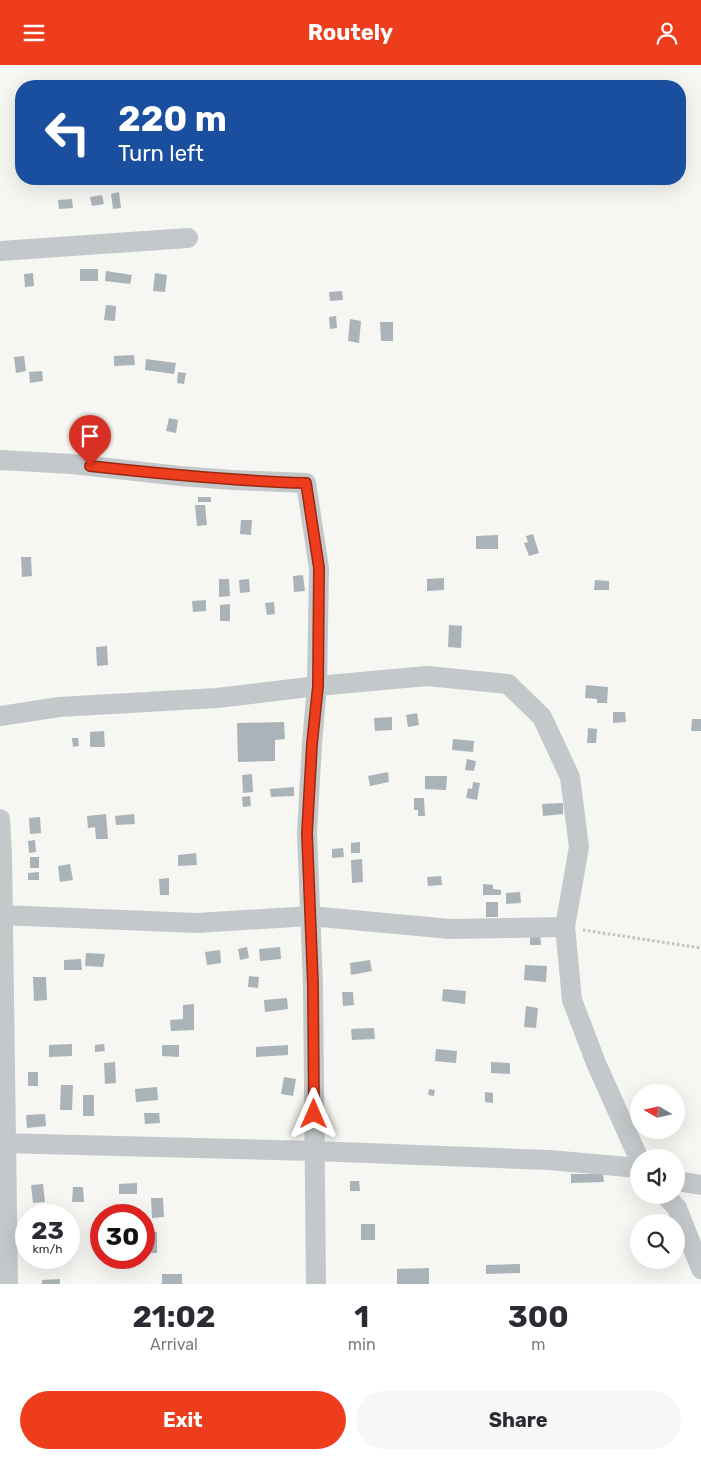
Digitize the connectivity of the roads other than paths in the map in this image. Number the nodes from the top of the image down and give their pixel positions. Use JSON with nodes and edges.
{"nodes":[{"id":1,"x":188,"y":238,"type":"dead end"},
{"id":2,"x":0,"y":251,"type":"edge"},
{"id":3,"x":0,"y":460,"type":"edge"},
{"id":4,"x":318,"y":686,"type":"junction"},
{"id":5,"x":0,"y":716,"type":"edge"},
{"id":6,"x":0,"y":819,"type":"edge"},
{"id":7,"x":1,"y":915,"type":"edge"},
{"id":8,"x":310,"y":916,"type":"junction"},
{"id":9,"x":565,"y":927,"type":"junction"},
{"id":10,"x":3,"y":1143,"type":"edge"},
{"id":11,"x":635,"y":1149,"type":"edge"},
{"id":12,"x":314,"y":1151,"type":"junction"},
{"id":13,"x":630,"y":1167,"type":"edge"},
{"id":14,"x":685,"y":1182,"type":"edge"},
{"id":15,"x":701,"y":1185,"type":"edge"},
{"id":16,"x":673,"y":1204,"type":"edge"},
{"id":17,"x":701,"y":1269,"type":"edge"},
{"id":18,"x":8,"y":1284,"type":"edge"},
{"id":19,"x":316,"y":1284,"type":"edge"}],
"edges":[{"from":1,"to":2,"type":"street"},
{"from":3,"to":4,"type":"street"},
{"from":4,"to":5,"type":"street"},
{"from":4,"to":8,"type":"street"},
{"from":4,"to":9,"type":"street"},
{"from":6,"to":7,"type":"street"},
{"from":7,"to":8,"type":"street"},
{"from":7,"to":10,"type":"street"},
{"from":8,"to":9,"type":"street"},
{"from":8,"to":12,"type":"street"},
{"from":9,"to":11,"type":"street"},
{"from":10,"to":12,"type":"street"},
{"from":10,"to":18,"type":"street"},
{"from":12,"to":13,"type":"street"},
{"from":12,"to":19,"type":"street"},
{"from":14,"to":15,"type":"street"},
{"from":16,"to":17,"type":"street"}]}
